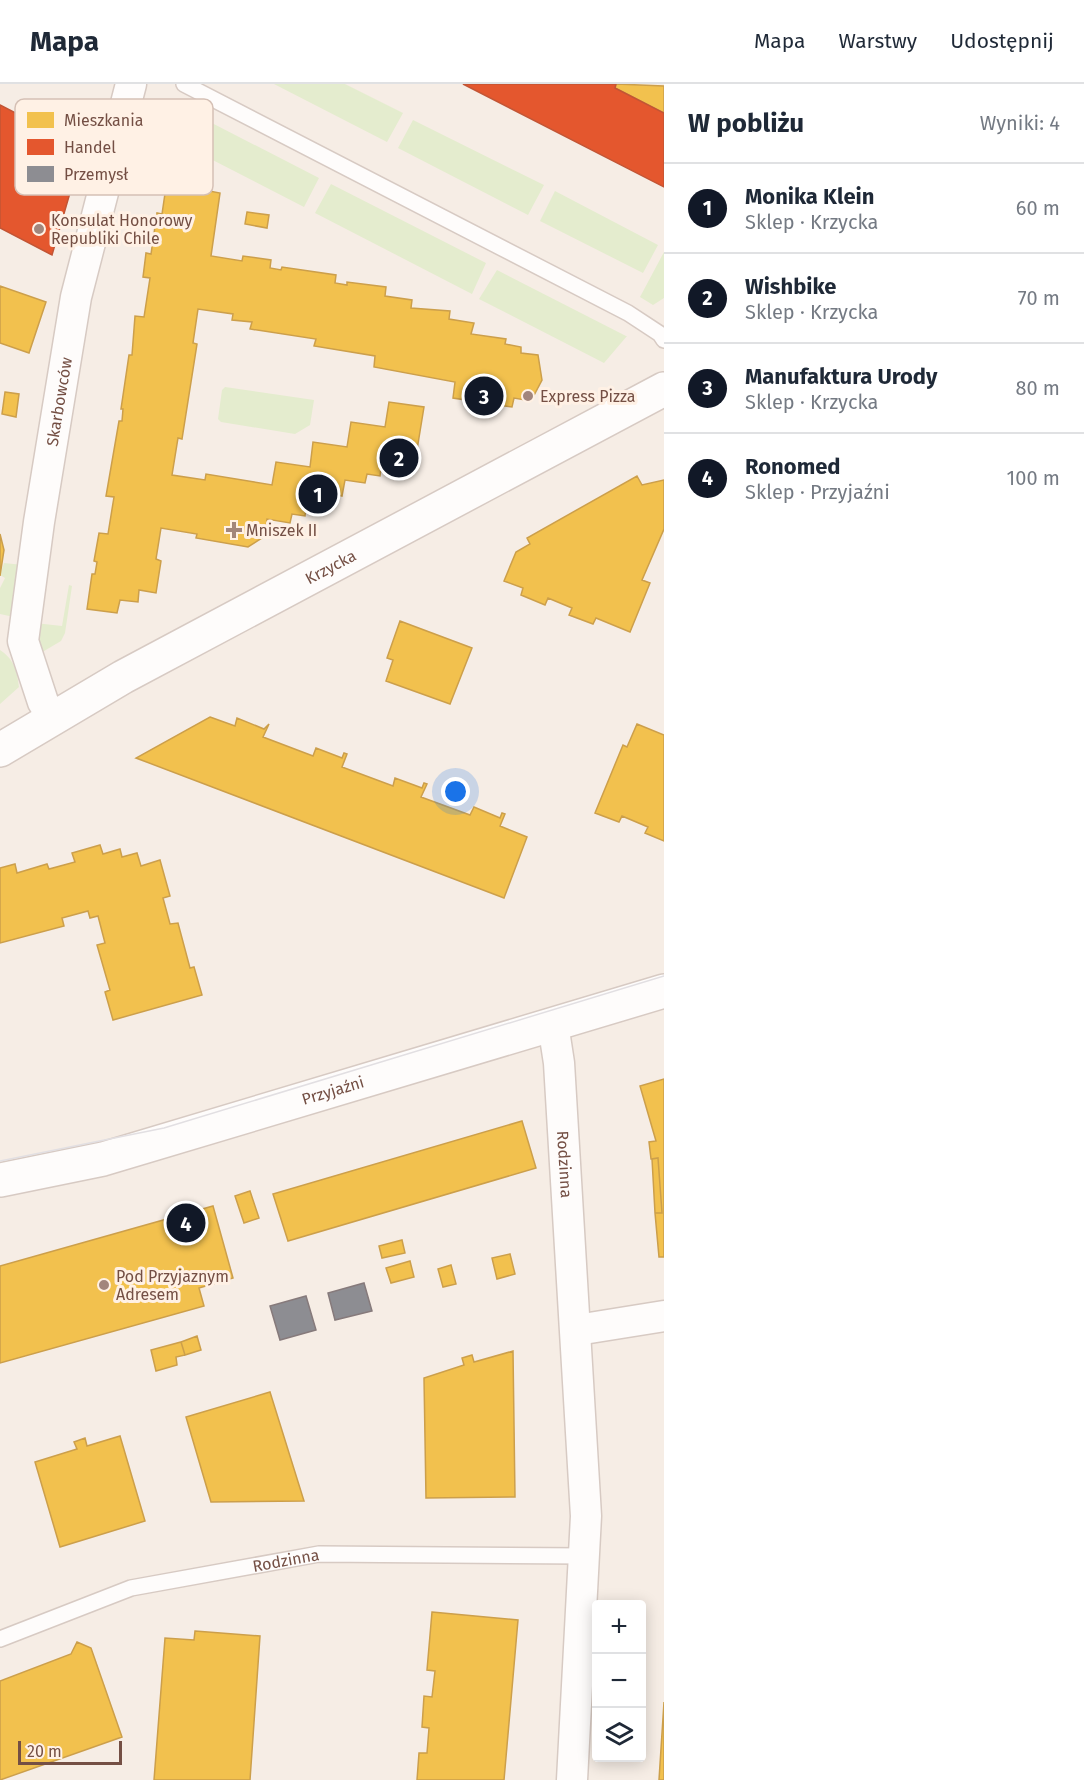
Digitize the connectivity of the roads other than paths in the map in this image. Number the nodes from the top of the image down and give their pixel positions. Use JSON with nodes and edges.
{"nodes":[{"id":1,"x":131,"y":84,"type":"edge"},
{"id":2,"x":184,"y":84,"type":"edge"},
{"id":3,"x":127,"y":99,"type":"edge"},
{"id":4,"x":102,"y":195,"type":"edge"},
{"id":5,"x":664,"y":340,"type":"edge"},
{"id":6,"x":664,"y":389,"type":"edge"},
{"id":7,"x":53,"y":719,"type":"junction"},
{"id":8,"x":0,"y":750,"type":"edge"},
{"id":9,"x":664,"y":991,"type":"edge"},
{"id":10,"x":553,"y":1024,"type":"junction"},
{"id":11,"x":0,"y":1180,"type":"edge"},
{"id":12,"x":664,"y":1316,"type":"edge"},
{"id":13,"x":577,"y":1330,"type":"junction"},
{"id":14,"x":585,"y":1556,"type":"junction"},
{"id":15,"x":0,"y":1639,"type":"edge"},
{"id":16,"x":572,"y":1780,"type":"edge"}],
"edges":[{"from":1,"to":3,"type":"street","name":"Skarbowców"},
{"from":2,"to":5,"type":"lane"},
{"from":4,"to":7,"type":"street","name":"Skarbowców"},
{"from":6,"to":7,"type":"street","name":"Krzycka"},
{"from":7,"to":8,"type":"street","name":"Krzycka"},
{"from":9,"to":10,"type":"street","name":"Przyjaźni"},
{"from":10,"to":11,"type":"street","name":"Przyjaźni"},
{"from":10,"to":13,"type":"street","name":"Rodzinna"},
{"from":12,"to":13,"type":"street"},
{"from":13,"to":14,"type":"street","name":"Rodzinna"},
{"from":14,"to":15,"type":"lane","name":"Rodzinna"},
{"from":14,"to":16,"type":"street","name":"Rodzinna"}]}
